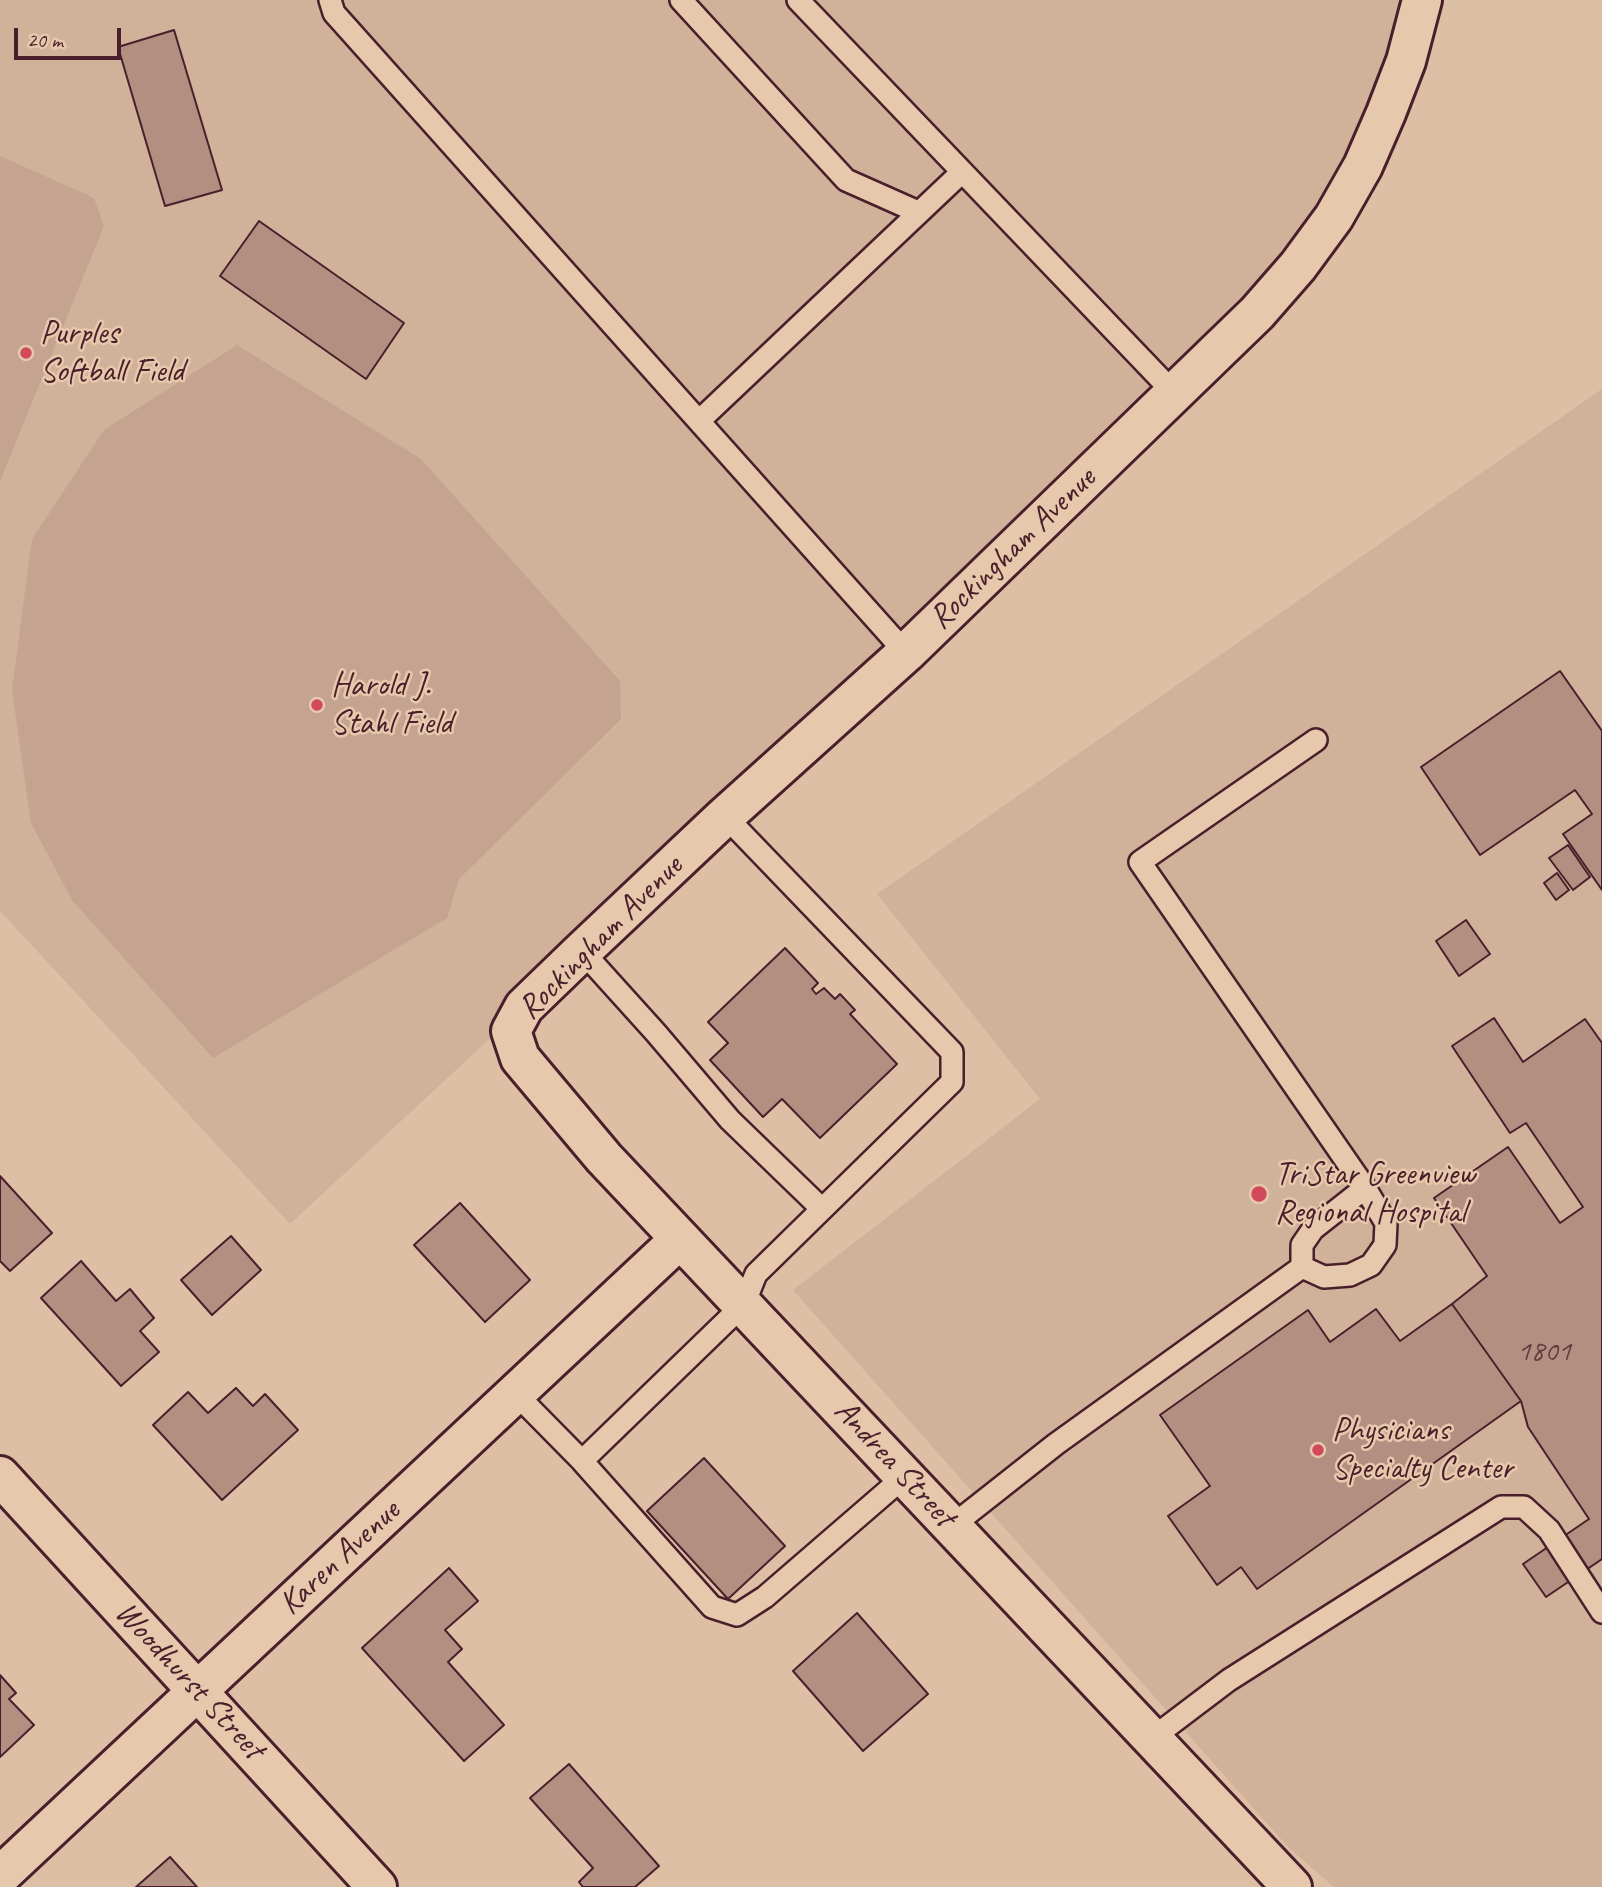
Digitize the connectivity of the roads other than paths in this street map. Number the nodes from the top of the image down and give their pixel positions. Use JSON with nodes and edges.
{"nodes":[{"id":1,"x":330,"y":0,"type":"edge"},
{"id":2,"x":681,"y":0,"type":"edge"},
{"id":3,"x":798,"y":0,"type":"edge"},
{"id":4,"x":1423,"y":0,"type":"edge"},
{"id":5,"x":962,"y":172,"type":"junction"},
{"id":6,"x":918,"y":212,"type":"junction"},
{"id":7,"x":1174,"y":393,"type":"junction"},
{"id":8,"x":699,"y":421,"type":"junction"},
{"id":9,"x":906,"y":653,"type":"junction"},
{"id":10,"x":1316,"y":740,"type":"dead end"},
{"id":11,"x":725,"y":816,"type":"junction"},
{"id":12,"x":582,"y":951,"type":"junction"},
{"id":13,"x":512,"y":1031,"type":"joint"},
{"id":14,"x":1365,"y":1188,"type":"junction"},
{"id":15,"x":822,"y":1209,"type":"junction"},
{"id":16,"x":680,"y":1239,"type":"junction"},
{"id":17,"x":1302,"y":1268,"type":"junction"},
{"id":18,"x":744,"y":1304,"type":"junction"},
{"id":19,"x":515,"y":1393,"type":"junction"},
{"id":20,"x":582,"y":1461,"type":"junction"},
{"id":21,"x":0,"y":1476,"type":"edge"},
{"id":22,"x":905,"y":1476,"type":"junction"},
{"id":23,"x":951,"y":1526,"type":"junction"},
{"id":24,"x":1602,"y":1612,"type":"edge"},
{"id":25,"x":198,"y":1692,"type":"junction"},
{"id":26,"x":1151,"y":1739,"type":"junction"},
{"id":27,"x":0,"y":1876,"type":"edge"},
{"id":28,"x":377,"y":1887,"type":"edge"},
{"id":29,"x":1292,"y":1887,"type":"edge"}],
"edges":[{"from":1,"to":8,"type":"lane"},
{"from":2,"to":6,"type":"lane"},
{"from":3,"to":5,"type":"lane"},
{"from":4,"to":7,"type":"street","name":"Rockingham Avenue"},
{"from":5,"to":6,"type":"lane"},
{"from":5,"to":7,"type":"lane"},
{"from":6,"to":8,"type":"lane"},
{"from":7,"to":9,"type":"street","name":"Rockingham Avenue"},
{"from":8,"to":9,"type":"lane"},
{"from":9,"to":11,"type":"street","name":"Rockingham Avenue"},
{"from":10,"to":14,"type":"lane"},
{"from":11,"to":12,"type":"street","name":"Rockingham Avenue"},
{"from":11,"to":15,"type":"lane"},
{"from":12,"to":13,"type":"street","name":"Rockingham Avenue"},
{"from":12,"to":15,"type":"lane"},
{"from":13,"to":16,"type":"street","name":"Andrea Street"},
{"from":14,"to":17,"type":"lane"},
{"from":14,"to":17,"type":"lane"},
{"from":15,"to":18,"type":"lane"},
{"from":16,"to":18,"type":"street","name":"Andrea Street"},
{"from":16,"to":19,"type":"street","name":"Karen Avenue"},
{"from":17,"to":23,"type":"lane"},
{"from":18,"to":20,"type":"lane"},
{"from":18,"to":22,"type":"street","name":"Andrea Street"},
{"from":19,"to":20,"type":"lane"},
{"from":19,"to":25,"type":"street","name":"Karen Avenue"},
{"from":20,"to":22,"type":"lane"},
{"from":21,"to":25,"type":"street","name":"Woodhurst Street"},
{"from":22,"to":23,"type":"street","name":"Andrea Street"},
{"from":23,"to":26,"type":"street","name":"Andrea Street"},
{"from":24,"to":26,"type":"lane"},
{"from":25,"to":27,"type":"street","name":"Karen Avenue"},
{"from":25,"to":28,"type":"street","name":"Woodhurst Street"},
{"from":26,"to":29,"type":"street","name":"Andrea Street"}]}
